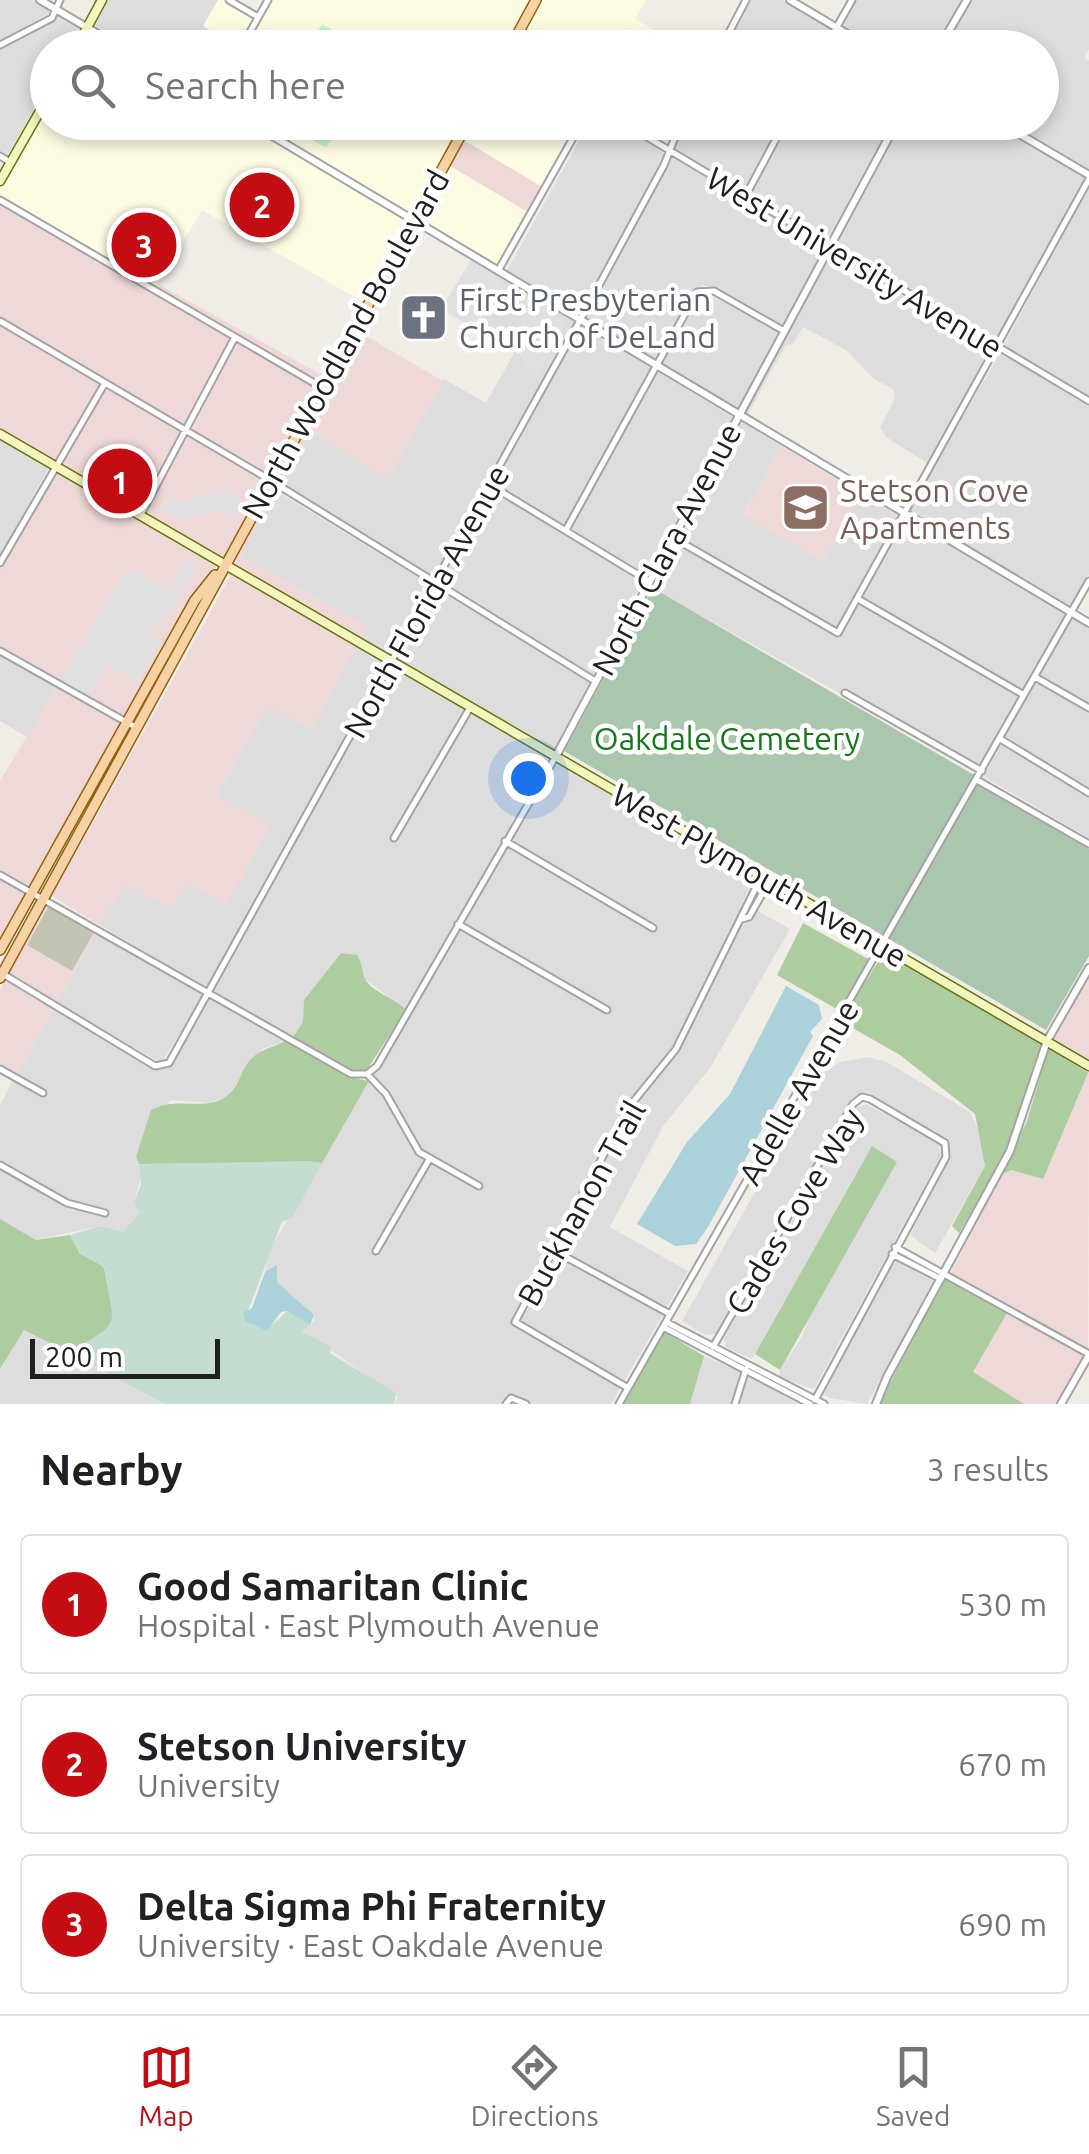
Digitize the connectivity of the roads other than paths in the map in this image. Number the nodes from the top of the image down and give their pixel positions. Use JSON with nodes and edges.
{"nodes":[{"id":1,"x":40,"y":0,"type":"edge"},
{"id":2,"x":60,"y":0,"type":"edge"},
{"id":3,"x":102,"y":0,"type":"edge"},
{"id":4,"x":229,"y":0,"type":"edge"},
{"id":5,"x":268,"y":0,"type":"edge"},
{"id":6,"x":536,"y":0,"type":"edge"},
{"id":7,"x":746,"y":0,"type":"edge"},
{"id":8,"x":790,"y":0,"type":"edge"},
{"id":9,"x":852,"y":0,"type":"edge"},
{"id":10,"x":966,"y":0,"type":"edge"},
{"id":11,"x":56,"y":9,"type":"junction"},
{"id":12,"x":258,"y":17,"type":"junction"},
{"id":13,"x":88,"y":27,"type":"junction"},
{"id":14,"x":836,"y":27,"type":"junction"},
{"id":15,"x":86,"y":30,"type":"edge"},
{"id":16,"x":93,"y":30,"type":"edge"},
{"id":17,"x":251,"y":30,"type":"edge"},
{"id":18,"x":520,"y":30,"type":"edge"},
{"id":19,"x":730,"y":30,"type":"edge"},
{"id":20,"x":834,"y":30,"type":"edge"},
{"id":21,"x":841,"y":30,"type":"edge"},
{"id":22,"x":949,"y":30,"type":"edge"},
{"id":23,"x":0,"y":45,"type":"edge"},
{"id":24,"x":30,"y":128,"type":"edge"},
{"id":25,"x":278,"y":140,"type":"edge"},
{"id":26,"x":458,"y":140,"type":"edge"},
{"id":27,"x":572,"y":140,"type":"edge"},
{"id":28,"x":652,"y":140,"type":"edge"},
{"id":29,"x":672,"y":140,"type":"edge"},
{"id":30,"x":775,"y":140,"type":"edge"},
{"id":31,"x":887,"y":140,"type":"edge"},
{"id":32,"x":1028,"y":140,"type":"edge"},
{"id":33,"x":667,"y":149,"type":"junction"},
{"id":34,"x":0,"y":156,"type":"edge"},
{"id":35,"x":10,"y":162,"type":"junction"},
{"id":36,"x":1089,"y":177,"type":"edge"},
{"id":37,"x":0,"y":181,"type":"edge"},
{"id":38,"x":745,"y":197,"type":"junction"},
{"id":39,"x":0,"y":200,"type":"edge"},
{"id":40,"x":414,"y":221,"type":"junction"},
{"id":41,"x":830,"y":248,"type":"junction"},
{"id":42,"x":498,"y":271,"type":"junction"},
{"id":43,"x":579,"y":320,"type":"junction"},
{"id":44,"x":0,"y":321,"type":"edge"},
{"id":45,"x":784,"y":331,"type":"junction"},
{"id":46,"x":235,"y":337,"type":"junction"},
{"id":47,"x":998,"y":348,"type":"junction"},
{"id":48,"x":656,"y":367,"type":"junction"},
{"id":49,"x":106,"y":383,"type":"junction"},
{"id":50,"x":321,"y":387,"type":"junction"},
{"id":51,"x":1089,"y":401,"type":"edge"},
{"id":52,"x":738,"y":416,"type":"junction"},
{"id":53,"x":187,"y":432,"type":"junction"},
{"id":54,"x":0,"y":434,"type":"edge"},
{"id":55,"x":56,"y":467,"type":"junction"},
{"id":56,"x":269,"y":481,"type":"junction"},
{"id":57,"x":490,"y":485,"type":"junction"},
{"id":58,"x":904,"y":515,"type":"junction"},
{"id":59,"x":140,"y":516,"type":"junction"},
{"id":60,"x":566,"y":530,"type":"junction"},
{"id":61,"x":672,"y":537,"type":"junction"},
{"id":62,"x":0,"y":563,"type":"edge"},
{"id":63,"x":223,"y":565,"type":"junction"},
{"id":64,"x":648,"y":580,"type":"junction"},
{"id":65,"x":1089,"y":581,"type":"edge"},
{"id":66,"x":436,"y":583,"type":"junction"},
{"id":67,"x":858,"y":599,"type":"junction"},
{"id":68,"x":1071,"y":612,"type":"junction"},
{"id":69,"x":1089,"y":622,"type":"edge"},
{"id":70,"x":0,"y":651,"type":"edge"},
{"id":71,"x":393,"y":662,"type":"junction"},
{"id":72,"x":1036,"y":677,"type":"junction"},
{"id":73,"x":595,"y":681,"type":"junction"},
{"id":74,"x":845,"y":693,"type":"dead end"},
{"id":75,"x":1024,"y":696,"type":"junction"},
{"id":76,"x":471,"y":706,"type":"junction"},
{"id":77,"x":1089,"y":708,"type":"edge"},
{"id":78,"x":127,"y":722,"type":"junction"},
{"id":79,"x":139,"y":729,"type":"junction"},
{"id":80,"x":1000,"y":740,"type":"junction"},
{"id":81,"x":556,"y":756,"type":"junction"},
{"id":82,"x":982,"y":771,"type":"junction"},
{"id":83,"x":977,"y":780,"type":"junction"},
{"id":84,"x":1089,"y":792,"type":"edge"},
{"id":85,"x":394,"y":838,"type":"dead end"},
{"id":86,"x":505,"y":841,"type":"junction"},
{"id":87,"x":1089,"y":844,"type":"edge"},
{"id":88,"x":0,"y":875,"type":"edge"},
{"id":89,"x":766,"y":878,"type":"junction"},
{"id":90,"x":32,"y":893,"type":"junction"},
{"id":91,"x":46,"y":897,"type":"junction"},
{"id":92,"x":458,"y":924,"type":"junction"},
{"id":93,"x":653,"y":928,"type":"dead end"},
{"id":94,"x":884,"y":947,"type":"junction"},
{"id":95,"x":0,"y":950,"type":"edge"},
{"id":96,"x":1089,"y":968,"type":"edge"},
{"id":97,"x":1,"y":975,"type":"edge"},
{"id":98,"x":208,"y":994,"type":"junction"},
{"id":99,"x":607,"y":1010,"type":"dead end"},
{"id":100,"x":1047,"y":1041,"type":"junction"},
{"id":101,"x":1089,"y":1066,"type":"edge"},
{"id":102,"x":0,"y":1068,"type":"edge"},
{"id":103,"x":367,"y":1074,"type":"junction"},
{"id":104,"x":43,"y":1093,"type":"dead end"},
{"id":105,"x":430,"y":1158,"type":"junction"},
{"id":106,"x":0,"y":1166,"type":"edge"},
{"id":107,"x":479,"y":1186,"type":"dead end"},
{"id":108,"x":105,"y":1213,"type":"dead end"},
{"id":109,"x":553,"y":1250,"type":"junction"},
{"id":110,"x":894,"y":1250,"type":"junction"},
{"id":111,"x":376,"y":1252,"type":"dead end"},
{"id":112,"x":942,"y":1276,"type":"junction"},
{"id":113,"x":670,"y":1314,"type":"junction"},
{"id":114,"x":665,"y":1324,"type":"junction"},
{"id":115,"x":713,"y":1347,"type":"junction"},
{"id":116,"x":1089,"y":1354,"type":"edge"},
{"id":117,"x":747,"y":1368,"type":"junction"},
{"id":118,"x":628,"y":1388,"type":"junction"},
{"id":119,"x":813,"y":1402,"type":"edge"},
{"id":120,"x":506,"y":1404,"type":"edge"},
{"id":121,"x":526,"y":1404,"type":"edge"},
{"id":122,"x":619,"y":1404,"type":"edge"},
{"id":123,"x":735,"y":1404,"type":"edge"},
{"id":124,"x":824,"y":1404,"type":"edge"},
{"id":125,"x":876,"y":1404,"type":"edge"},
{"id":126,"x":1061,"y":1404,"type":"edge"}],
"edges":[{"from":1,"to":11,"type":"street"},
{"from":2,"to":11,"type":"street"},
{"from":3,"to":13,"type":"main road"},
{"from":4,"to":12,"type":"street"},
{"from":5,"to":12,"type":"street"},
{"from":6,"to":18,"type":"main road"},
{"from":7,"to":19,"type":"street"},
{"from":8,"to":14,"type":"street"},
{"from":9,"to":14,"type":"street"},
{"from":10,"to":22,"type":"street"},
{"from":11,"to":13,"type":"street"},
{"from":11,"to":23,"type":"street"},
{"from":12,"to":17,"type":"street"},
{"from":13,"to":15,"type":"main road"},
{"from":13,"to":16,"type":"street"},
{"from":14,"to":20,"type":"street"},
{"from":14,"to":21,"type":"street"},
{"from":24,"to":35,"type":"main road"},
{"from":25,"to":40,"type":"street"},
{"from":26,"to":40,"type":"main road","name":"North Woodland Boulevard"},
{"from":27,"to":42,"type":"street"},
{"from":28,"to":33,"type":"street","name":"West University Avenue"},
{"from":29,"to":33,"type":"street","name":"North Florida Avenue"},
{"from":30,"to":38,"type":"street"},
{"from":31,"to":41,"type":"street","name":"North Clara Avenue"},
{"from":32,"to":36,"type":"street"},
{"from":33,"to":38,"type":"street","name":"West University Avenue"},
{"from":33,"to":43,"type":"street","name":"North Florida Avenue"},
{"from":34,"to":35,"type":"street"},
{"from":35,"to":37,"type":"main road"},
{"from":36,"to":47,"type":"street"},
{"from":38,"to":41,"type":"street","name":"West University Avenue"},
{"from":39,"to":46,"type":"street"},
{"from":40,"to":42,"type":"street"},
{"from":40,"to":50,"type":"main road","name":"North Woodland Boulevard"},
{"from":41,"to":45,"type":"street","name":"North Clara Avenue"},
{"from":41,"to":47,"type":"street","name":"West University Avenue"},
{"from":42,"to":43,"type":"street"},
{"from":43,"to":48,"type":"street"},
{"from":43,"to":57,"type":"street","name":"North Florida Avenue"},
{"from":44,"to":49,"type":"street"},
{"from":45,"to":48,"type":"street"},
{"from":45,"to":52,"type":"street","name":"North Clara Avenue"},
{"from":46,"to":50,"type":"street"},
{"from":46,"to":53,"type":"street"},
{"from":47,"to":51,"type":"street","name":"West University Avenue"},
{"from":47,"to":58,"type":"street"},
{"from":48,"to":52,"type":"street"},
{"from":48,"to":60,"type":"street"},
{"from":49,"to":53,"type":"street"},
{"from":49,"to":55,"type":"street"},
{"from":50,"to":56,"type":"main road","name":"North Woodland Boulevard"},
{"from":52,"to":58,"type":"street"},
{"from":52,"to":61,"type":"street","name":"North Clara Avenue"},
{"from":53,"to":56,"type":"street"},
{"from":53,"to":59,"type":"street"},
{"from":54,"to":55,"type":"main road","name":"West Plymouth Avenue"},
{"from":55,"to":59,"type":"main road","name":"West Plymouth Avenue"},
{"from":55,"to":62,"type":"street"},
{"from":56,"to":63,"type":"main road","name":"North Woodland Boulevard"},
{"from":56,"to":66,"type":"street"},
{"from":57,"to":60,"type":"street"},
{"from":57,"to":66,"type":"street","name":"North Florida Avenue"},
{"from":58,"to":67,"type":"street"},
{"from":58,"to":68,"type":"street"},
{"from":59,"to":63,"type":"main road","name":"West Plymouth Avenue"},
{"from":60,"to":64,"type":"street"},
{"from":61,"to":64,"type":"street","name":"North Clara Avenue"},
{"from":61,"to":67,"type":"street"},
{"from":63,"to":71,"type":"main road","name":"West Plymouth Avenue"},
{"from":63,"to":78,"type":"main road","name":"North Woodland Boulevard"},
{"from":63,"to":79,"type":"main road","name":"North Woodland Boulevard"},
{"from":64,"to":73,"type":"street","name":"North Clara Avenue"},
{"from":65,"to":68,"type":"street","name":"Adelle Avenue"},
{"from":66,"to":71,"type":"street","name":"North Florida Avenue"},
{"from":66,"to":73,"type":"street"},
{"from":67,"to":75,"type":"street"},
{"from":68,"to":69,"type":"street"},
{"from":68,"to":72,"type":"street","name":"Adelle Avenue"},
{"from":70,"to":78,"type":"street"},
{"from":71,"to":76,"type":"main road","name":"West Plymouth Avenue"},
{"from":71,"to":98,"type":"street","name":"North Florida Avenue"},
{"from":72,"to":75,"type":"street","name":"Adelle Avenue"},
{"from":72,"to":77,"type":"street"},
{"from":73,"to":81,"type":"street","name":"North Clara Avenue"},
{"from":74,"to":82,"type":"street"},
{"from":75,"to":80,"type":"street","name":"Adelle Avenue"},
{"from":76,"to":81,"type":"main road","name":"West Plymouth Avenue"},
{"from":76,"to":85,"type":"street"},
{"from":78,"to":79,"type":"street"},
{"from":78,"to":90,"type":"main road","name":"North Woodland Boulevard"},
{"from":79,"to":91,"type":"main road","name":"North Woodland Boulevard"},
{"from":80,"to":82,"type":"street","name":"Adelle Avenue"},
{"from":80,"to":84,"type":"street"},
{"from":81,"to":86,"type":"street","name":"North Clara Avenue"},
{"from":81,"to":89,"type":"main road","name":"West Plymouth Avenue"},
{"from":82,"to":83,"type":"street","name":"Adelle Avenue"},
{"from":83,"to":87,"type":"street"},
{"from":83,"to":94,"type":"street","name":"Adelle Avenue"},
{"from":86,"to":92,"type":"street","name":"North Clara Avenue"},
{"from":86,"to":93,"type":"street"},
{"from":88,"to":90,"type":"street"},
{"from":89,"to":94,"type":"main road","name":"West Plymouth Avenue"},
{"from":89,"to":109,"type":"street","name":"Buckhanon Trail"},
{"from":90,"to":91,"type":"street"},
{"from":90,"to":95,"type":"main road","name":"North Woodland Boulevard"},
{"from":91,"to":97,"type":"main road","name":"North Woodland Boulevard"},
{"from":91,"to":98,"type":"street"},
{"from":92,"to":99,"type":"street"},
{"from":92,"to":103,"type":"street","name":"North Clara Avenue"},
{"from":94,"to":100,"type":"main road","name":"West Plymouth Avenue"},
{"from":94,"to":113,"type":"street","name":"Adelle Avenue"},
{"from":96,"to":100,"type":"street"},
{"from":97,"to":98,"type":"street","name":"North Florida Avenue"},
{"from":98,"to":103,"type":"street"},
{"from":100,"to":101,"type":"main road","name":"West Plymouth Avenue"},
{"from":100,"to":112,"type":"street"},
{"from":102,"to":104,"type":"street"},
{"from":103,"to":105,"type":"street"},
{"from":105,"to":107,"type":"street"},
{"from":105,"to":111,"type":"street"},
{"from":106,"to":108,"type":"street"},
{"from":109,"to":113,"type":"street"},
{"from":109,"to":118,"type":"street","name":"Buckhanon Trail"},
{"from":110,"to":112,"type":"street"},
{"from":110,"to":115,"type":"street","name":"Cades Cove Way"},
{"from":110,"to":119,"type":"street","name":"Cades Cove Way"},
{"from":112,"to":116,"type":"street"},
{"from":112,"to":125,"type":"street"},
{"from":113,"to":114,"type":"street","name":"Adelle Avenue"},
{"from":114,"to":115,"type":"street"},
{"from":114,"to":117,"type":"street"},
{"from":114,"to":118,"type":"street","name":"Adelle Avenue"},
{"from":115,"to":117,"type":"street"},
{"from":116,"to":126,"type":"street"},
{"from":117,"to":119,"type":"street"},
{"from":117,"to":123,"type":"street"},
{"from":118,"to":122,"type":"street","name":"Adelle Avenue"},
{"from":119,"to":124,"type":"street"},
{"from":120,"to":121,"type":"street"}]}
